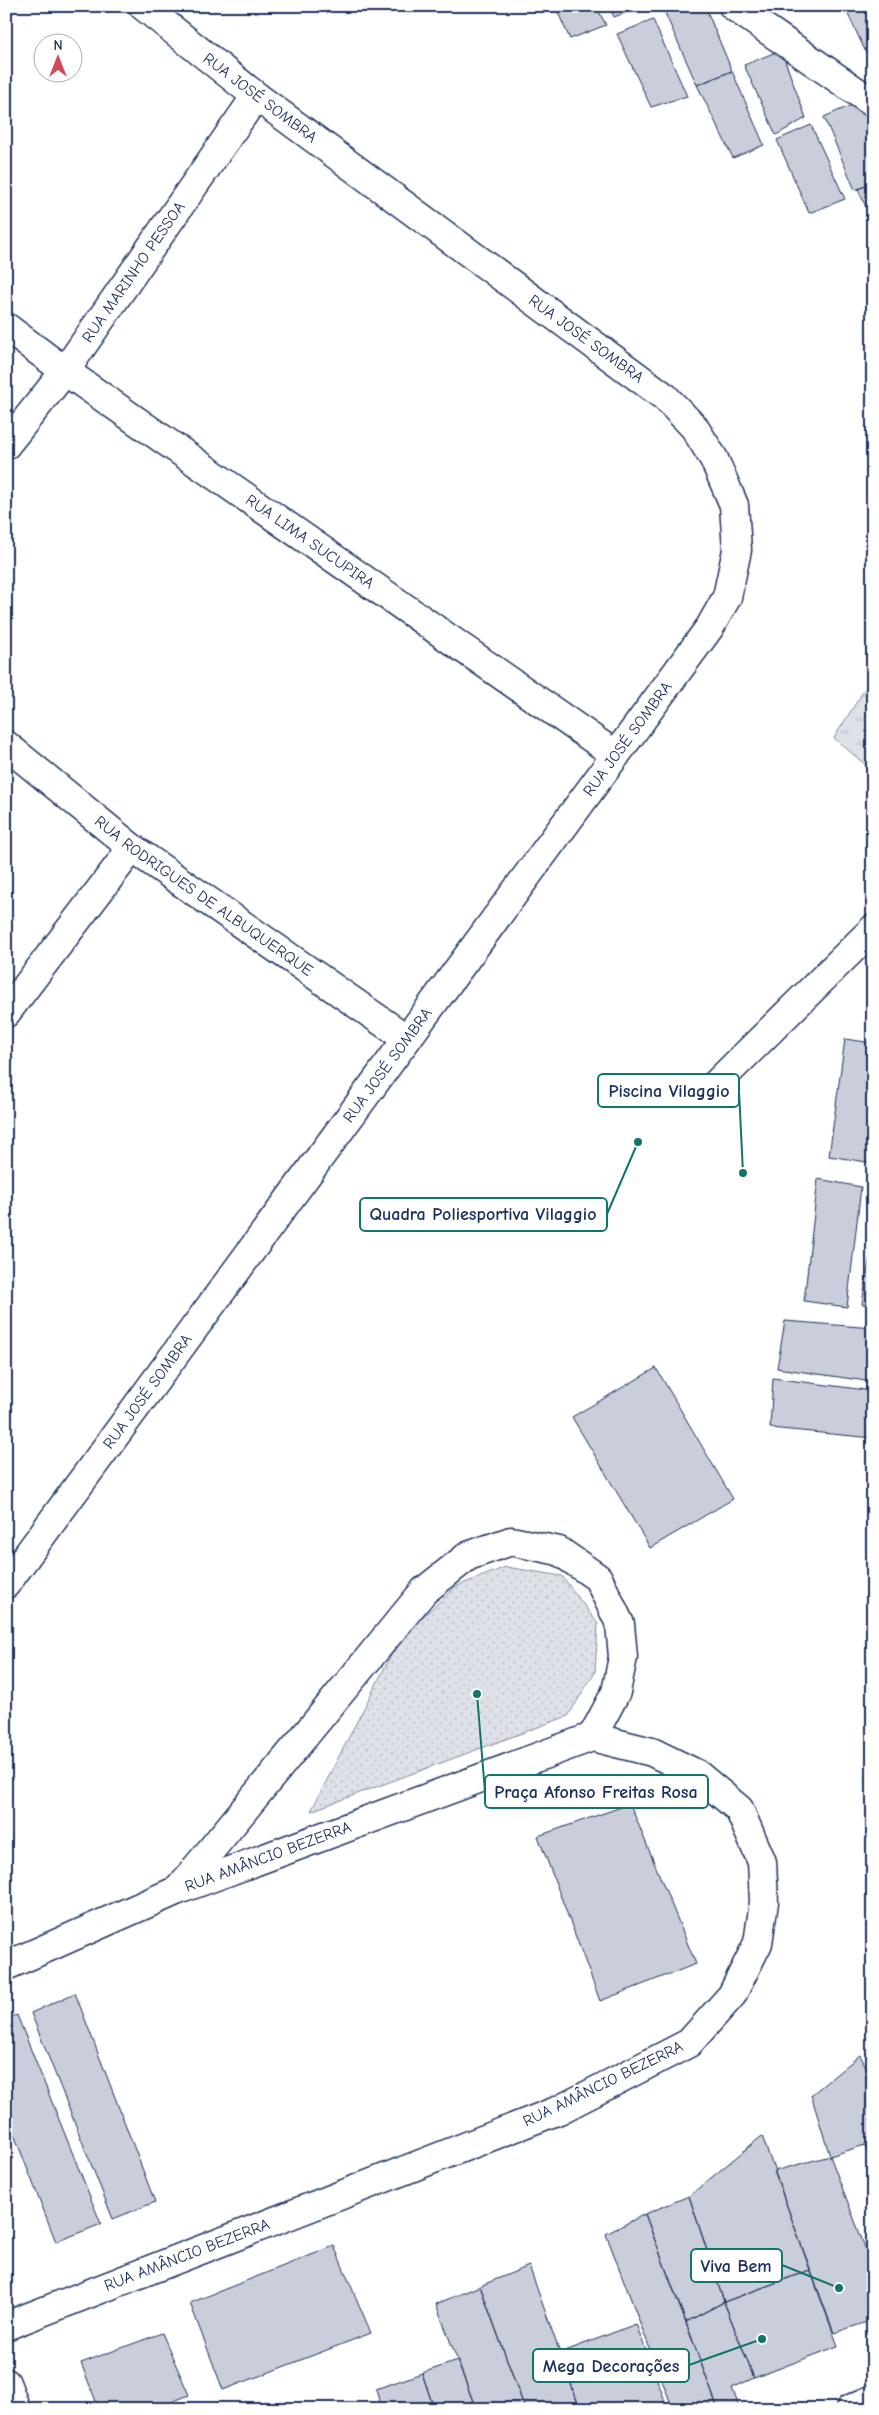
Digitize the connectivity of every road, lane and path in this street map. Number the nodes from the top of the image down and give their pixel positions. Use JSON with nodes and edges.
{"nodes":[{"id":1,"x":143,"y":6,"type":"edge"},
{"id":2,"x":733,"y":6,"type":"edge"},
{"id":3,"x":256,"y":96,"type":"junction"},
{"id":4,"x":873,"y":103,"type":"edge"},
{"id":5,"x":6,"y":327,"type":"edge"},
{"id":6,"x":65,"y":371,"type":"junction"},
{"id":7,"x":6,"y":445,"type":"edge"},
{"id":8,"x":6,"y":745,"type":"edge"},
{"id":9,"x":616,"y":755,"type":"junction"},
{"id":10,"x":132,"y":848,"type":"junction"},
{"id":11,"x":868,"y":942,"type":"edge"},
{"id":12,"x":6,"y":1013,"type":"edge"},
{"id":13,"x":407,"y":1039,"type":"junction"},
{"id":14,"x":712,"y":1088,"type":"dead end"},
{"id":15,"x":6,"y":1584,"type":"edge"},
{"id":16,"x":592,"y":1737,"type":"junction"},
{"id":17,"x":178,"y":1890,"type":"junction"},
{"id":18,"x":6,"y":1966,"type":"edge"},
{"id":19,"x":6,"y":2326,"type":"edge"},
{"id":20,"x":6,"y":2383,"type":"edge"},
{"id":21,"x":873,"y":2400,"type":"edge"},
{"id":22,"x":16,"y":2409,"type":"edge"},
{"id":23,"x":850,"y":2409,"type":"edge"}],
"edges":[{"from":1,"to":3,"type":"street","name":"RUA JOSÉ SOMBRA"},
{"from":2,"to":4,"type":"street"},
{"from":3,"to":6,"type":"street","name":"RUA MARINHO PESSOA"},
{"from":3,"to":9,"type":"street","name":"RUA JOSÉ SOMBRA"},
{"from":5,"to":6,"type":"street","name":"RUA LIMA SUCUPIRA"},
{"from":6,"to":7,"type":"street","name":"RUA MARINHO PESSOA"},
{"from":6,"to":9,"type":"street","name":"RUA LIMA SUCUPIRA"},
{"from":8,"to":10,"type":"street","name":"RUA RODRIGUES DE ALBUQUERQUE"},
{"from":9,"to":13,"type":"street","name":"RUA JOSÉ SOMBRA"},
{"from":10,"to":12,"type":"street"},
{"from":10,"to":13,"type":"street","name":"RUA RODRIGUES DE ALBUQUERQUE"},
{"from":11,"to":14,"type":"street"},
{"from":13,"to":15,"type":"street","name":"RUA JOSÉ SOMBRA"},
{"from":16,"to":17,"type":"street","name":"RUA AMÂNCIO BEZERRA"},
{"from":16,"to":17,"type":"street"},
{"from":16,"to":19,"type":"street","name":"RUA AMÂNCIO BEZERRA"},
{"from":17,"to":18,"type":"street","name":"RUA AMÂNCIO BEZERRA"},
{"from":20,"to":22,"type":"street"},
{"from":21,"to":23,"type":"street"}]}
